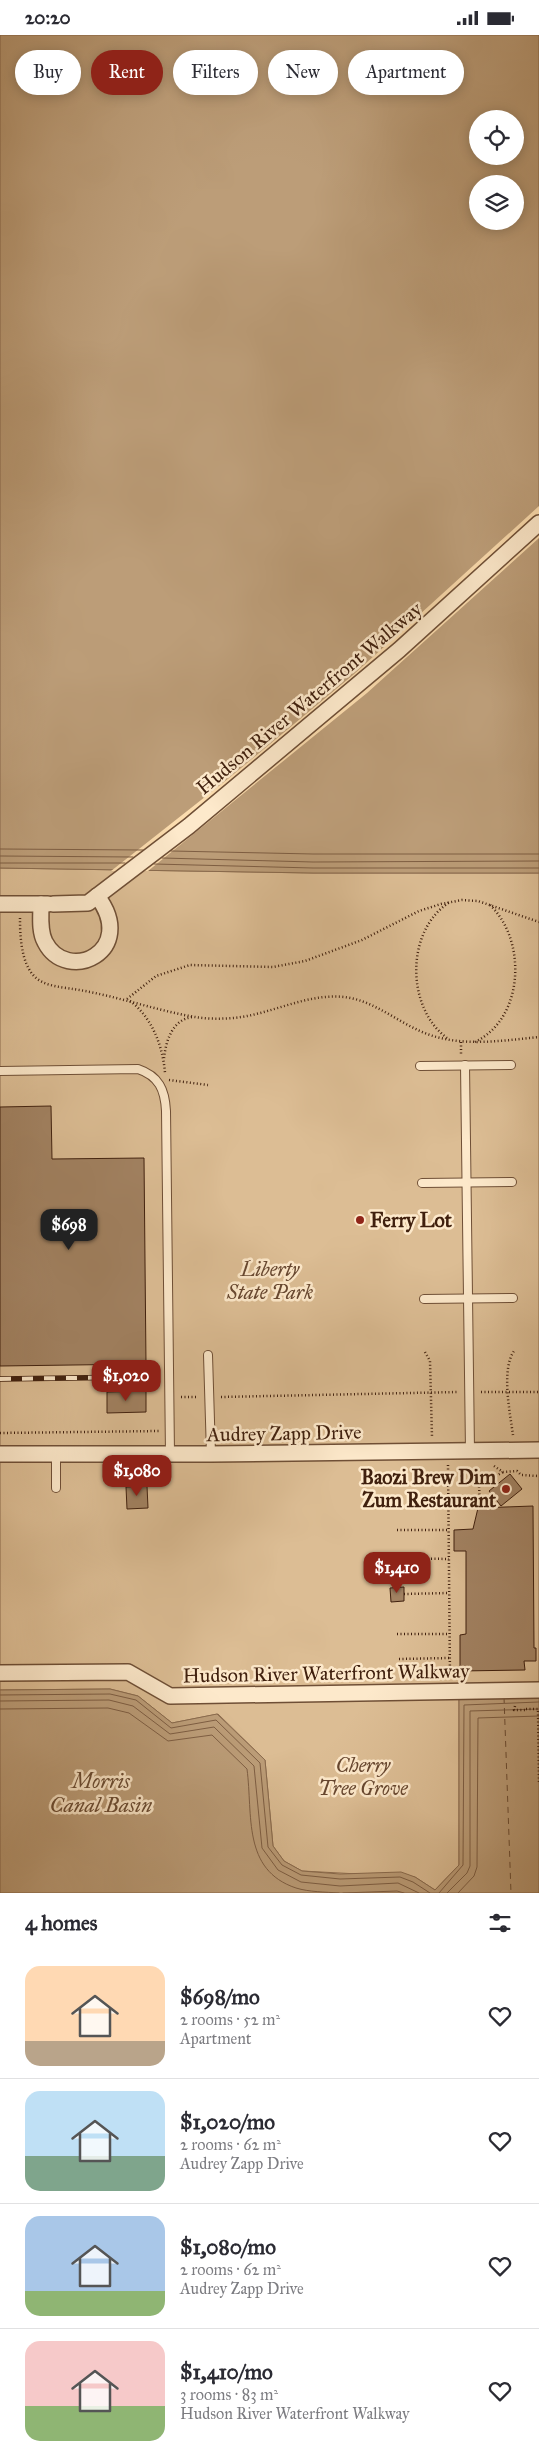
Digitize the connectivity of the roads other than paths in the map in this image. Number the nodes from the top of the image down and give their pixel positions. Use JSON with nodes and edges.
{"nodes":[{"id":1,"x":539,"y":523,"type":"edge"},
{"id":2,"x":103,"y":892,"type":"junction"},
{"id":3,"x":0,"y":904,"type":"edge"},
{"id":4,"x":47,"y":904,"type":"junction"},
{"id":5,"x":465,"y":1065,"type":"junction"},
{"id":6,"x":510,"y":1065,"type":"dead end"},
{"id":7,"x":420,"y":1066,"type":"dead end"},
{"id":8,"x":0,"y":1071,"type":"edge"},
{"id":9,"x":512,"y":1182,"type":"dead end"},
{"id":10,"x":422,"y":1183,"type":"dead end"},
{"id":11,"x":467,"y":1183,"type":"junction"},
{"id":12,"x":513,"y":1297,"type":"dead end"},
{"id":13,"x":468,"y":1298,"type":"junction"},
{"id":14,"x":424,"y":1299,"type":"dead end"},
{"id":15,"x":208,"y":1355,"type":"dead end"},
{"id":16,"x":539,"y":1450,"type":"edge"},
{"id":17,"x":470,"y":1451,"type":"junction"},
{"id":18,"x":0,"y":1454,"type":"edge"},
{"id":19,"x":56,"y":1454,"type":"junction"},
{"id":20,"x":170,"y":1454,"type":"junction"},
{"id":21,"x":211,"y":1455,"type":"junction"},
{"id":22,"x":56,"y":1488,"type":"dead end"},
{"id":23,"x":0,"y":1673,"type":"edge"},
{"id":24,"x":539,"y":1690,"type":"edge"}],
"edges":[{"from":1,"to":2,"type":"street","name":"Hudson River Waterfront Walkway"},
{"from":2,"to":4,"type":"street","name":"Hudson River Waterfront Walkway"},
{"from":2,"to":4,"type":"street"},
{"from":3,"to":4,"type":"street","name":"Hudson River Waterfront Walkway"},
{"from":5,"to":6,"type":"lane"},
{"from":5,"to":7,"type":"lane"},
{"from":5,"to":11,"type":"lane"},
{"from":8,"to":20,"type":"lane"},
{"from":9,"to":11,"type":"lane"},
{"from":10,"to":11,"type":"lane"},
{"from":11,"to":13,"type":"lane"},
{"from":12,"to":13,"type":"lane"},
{"from":13,"to":14,"type":"lane"},
{"from":13,"to":17,"type":"lane"},
{"from":15,"to":21,"type":"lane"},
{"from":16,"to":17,"type":"street","name":"Audrey Zapp Drive"},
{"from":17,"to":21,"type":"street","name":"Audrey Zapp Drive"},
{"from":18,"to":19,"type":"street","name":"Audrey Zapp Drive"},
{"from":19,"to":20,"type":"street","name":"Audrey Zapp Drive"},
{"from":19,"to":22,"type":"lane"},
{"from":20,"to":21,"type":"street","name":"Audrey Zapp Drive"},
{"from":23,"to":24,"type":"street","name":"Hudson River Waterfront Walkway"}]}
